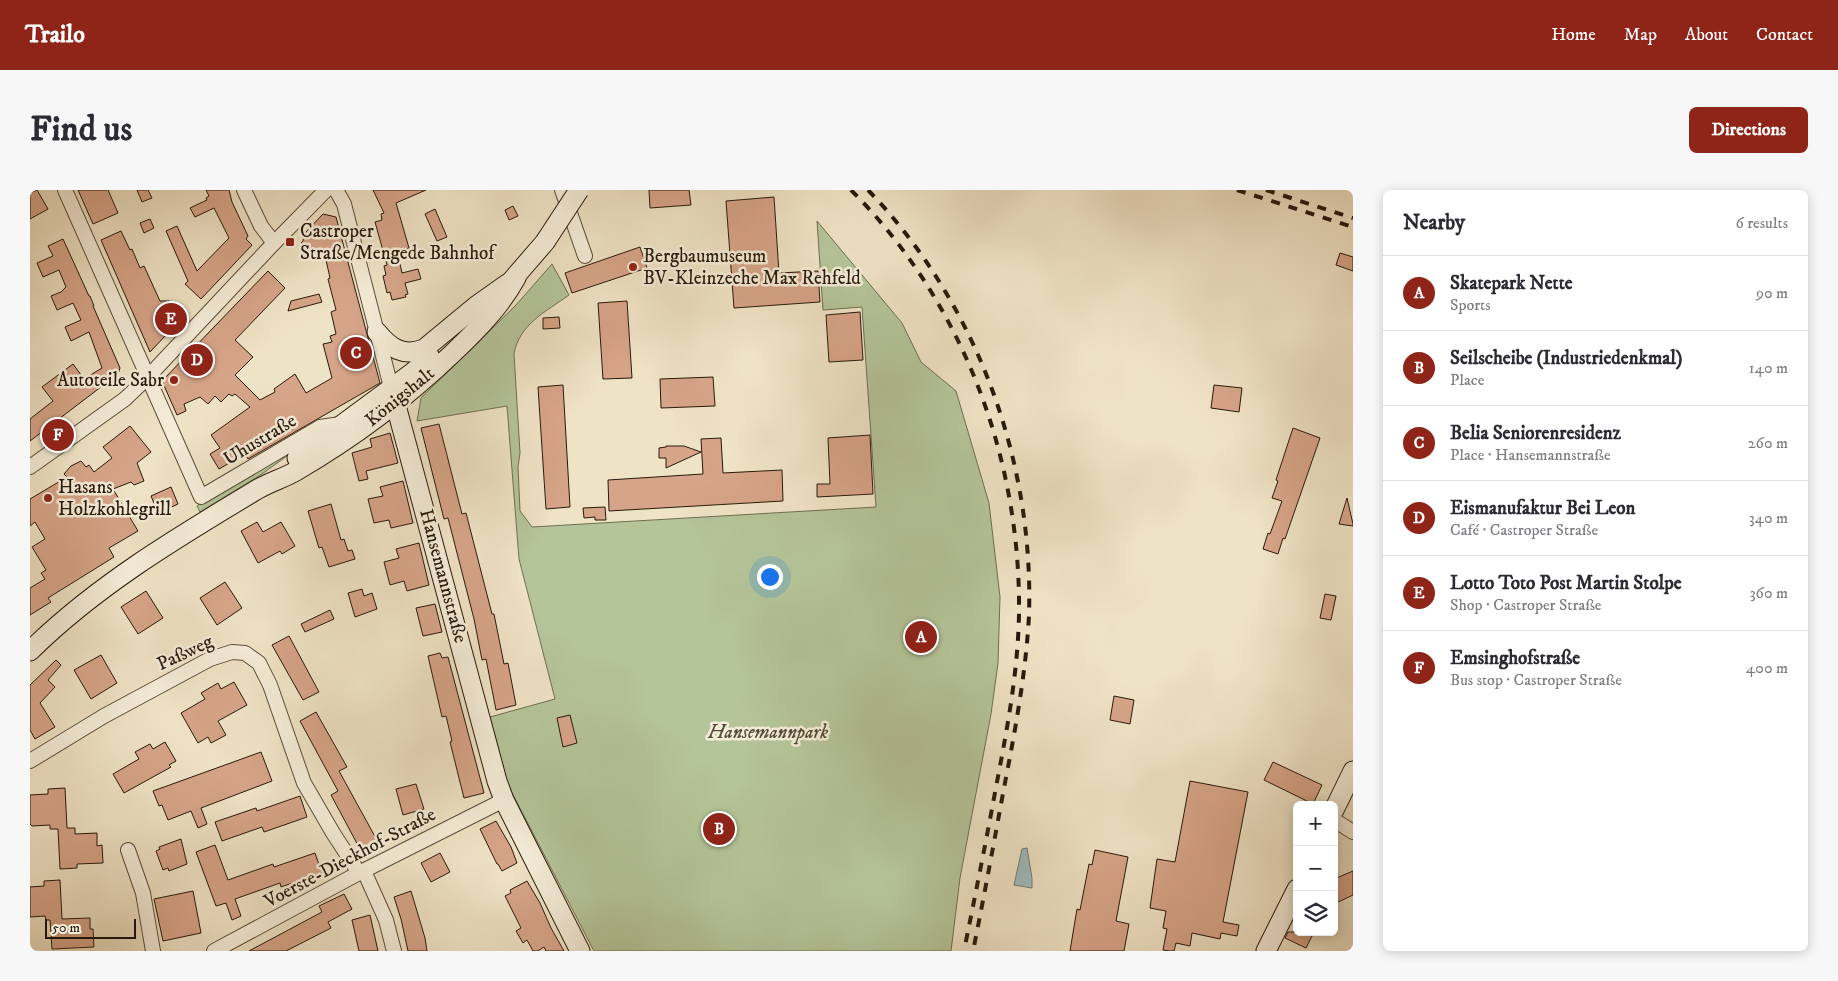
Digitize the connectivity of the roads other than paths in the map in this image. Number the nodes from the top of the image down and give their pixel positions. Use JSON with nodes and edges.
{"nodes":[{"id":1,"x":64,"y":190,"type":"edge"},
{"id":2,"x":244,"y":190,"type":"edge"},
{"id":3,"x":326,"y":190,"type":"edge"},
{"id":4,"x":336,"y":190,"type":"edge"},
{"id":5,"x":562,"y":190,"type":"edge"},
{"id":6,"x":579,"y":190,"type":"edge"},
{"id":7,"x":274,"y":243,"type":"junction"},
{"id":8,"x":585,"y":256,"type":"dead end"},
{"id":9,"x":516,"y":278,"type":"junction"},
{"id":10,"x":377,"y":332,"type":"junction"},
{"id":11,"x":148,"y":378,"type":"junction"},
{"id":12,"x":393,"y":395,"type":"junction"},
{"id":13,"x":341,"y":424,"type":"junction"},
{"id":14,"x":30,"y":467,"type":"edge"},
{"id":15,"x":261,"y":488,"type":"junction"},
{"id":16,"x":30,"y":651,"type":"edge"},
{"id":17,"x":30,"y":761,"type":"edge"},
{"id":18,"x":1353,"y":771,"type":"edge"},
{"id":19,"x":504,"y":800,"type":"junction"},
{"id":20,"x":1338,"y":802,"type":"edge"},
{"id":21,"x":1338,"y":823,"type":"edge"},
{"id":22,"x":1353,"y":832,"type":"edge"},
{"id":23,"x":128,"y":850,"type":"dead end"},
{"id":24,"x":362,"y":872,"type":"junction"},
{"id":25,"x":1296,"y":891,"type":"edge"},
{"id":26,"x":153,"y":951,"type":"edge"},
{"id":27,"x":214,"y":951,"type":"edge"},
{"id":28,"x":394,"y":951,"type":"edge"},
{"id":29,"x":580,"y":951,"type":"edge"},
{"id":30,"x":1266,"y":951,"type":"edge"}],
"edges":[{"from":1,"to":11,"type":"street"},
{"from":2,"to":7,"type":"street"},
{"from":3,"to":7,"type":"street"},
{"from":4,"to":10,"type":"street","name":"Hansemannstraße"},
{"from":5,"to":8,"type":"street"},
{"from":6,"to":9,"type":"main road","name":"Königshalt","bridge":true},
{"from":7,"to":11,"type":"street"},
{"from":9,"to":10,"type":"main road"},
{"from":9,"to":12,"type":"main road","name":"Königshalt"},
{"from":10,"to":12,"type":"street","name":"Hansemannstraße"},
{"from":11,"to":13,"type":"street","name":"Uhustraße"},
{"from":11,"to":14,"type":"street"},
{"from":12,"to":13,"type":"main road","name":"Königshalt"},
{"from":12,"to":15,"type":"main road","name":"Königshalt"},
{"from":12,"to":19,"type":"main road","name":"Hansemannstraße"},
{"from":13,"to":15,"type":"main road","name":"Königshalt"},
{"from":15,"to":16,"type":"main road","name":"Königshalt"},
{"from":17,"to":24,"type":"street","name":"Paßweg"},
{"from":18,"to":20,"type":"main road"},
{"from":19,"to":24,"type":"street","name":"Voerste-Dieckhof-Straße"},
{"from":19,"to":29,"type":"main road","name":"Hansemannstraße"},
{"from":21,"to":22,"type":"street"},
{"from":23,"to":26,"type":"street"},
{"from":24,"to":27,"type":"street","name":"Voerste-Dieckhof-Straße"},
{"from":24,"to":28,"type":"street","name":"Paßweg"},
{"from":25,"to":30,"type":"main road"}]}
